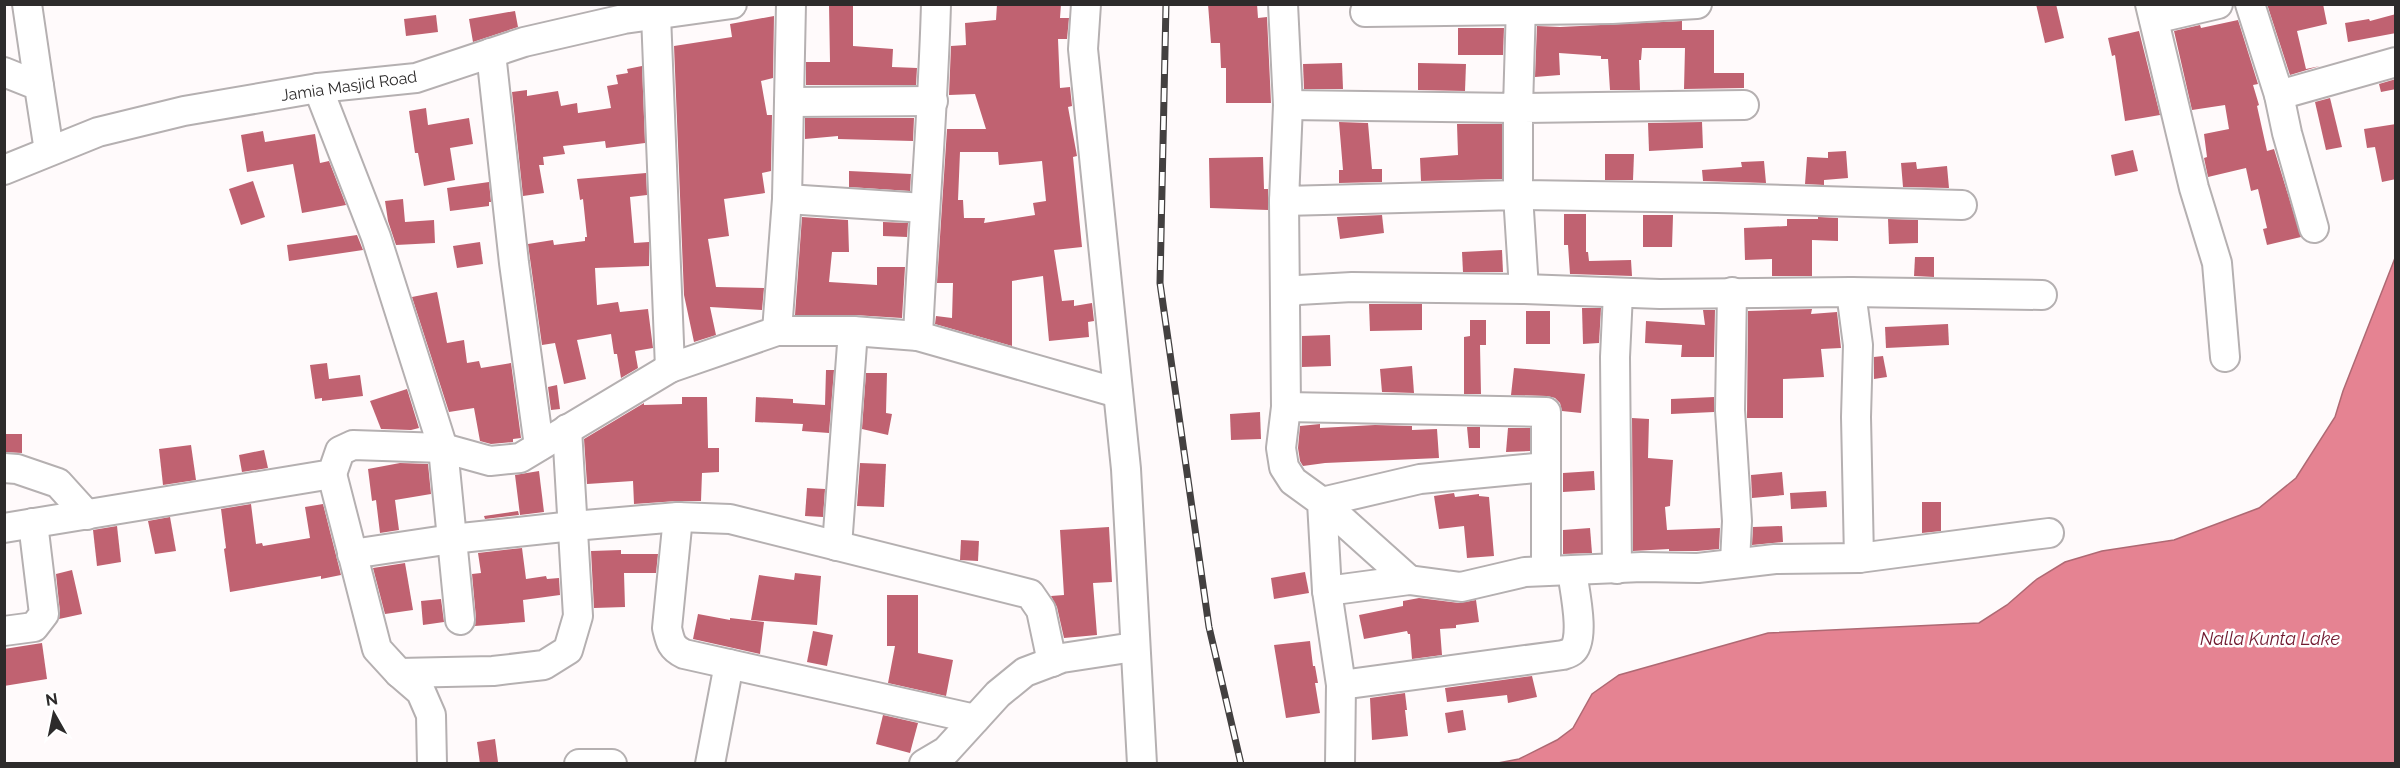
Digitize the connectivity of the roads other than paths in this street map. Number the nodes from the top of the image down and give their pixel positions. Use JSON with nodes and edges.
{"nodes":[{"id":1,"x":27,"y":4,"type":"edge"},
{"id":2,"x":732,"y":4,"type":"edge"},
{"id":3,"x":791,"y":4,"type":"edge"},
{"id":4,"x":936,"y":4,"type":"edge"},
{"id":5,"x":1086,"y":4,"type":"edge"},
{"id":6,"x":1283,"y":4,"type":"edge"},
{"id":7,"x":1697,"y":4,"type":"edge"},
{"id":8,"x":2218,"y":4,"type":"edge"},
{"id":9,"x":2250,"y":4,"type":"edge"},
{"id":10,"x":1521,"y":7,"type":"edge"},
{"id":11,"x":655,"y":10,"type":"edge"},
{"id":12,"x":1365,"y":12,"type":"dead end"},
{"id":13,"x":2152,"y":12,"type":"edge"},
{"id":14,"x":491,"y":53,"type":"junction"},
{"id":15,"x":2396,"y":62,"type":"edge"},
{"id":16,"x":4,"y":72,"type":"edge"},
{"id":17,"x":39,"y":86,"type":"junction"},
{"id":18,"x":318,"y":88,"type":"junction"},
{"id":19,"x":2279,"y":96,"type":"junction"},
{"id":20,"x":933,"y":101,"type":"junction"},
{"id":21,"x":789,"y":102,"type":"junction"},
{"id":22,"x":1288,"y":105,"type":"junction"},
{"id":23,"x":1744,"y":105,"type":"dead end"},
{"id":24,"x":1518,"y":108,"type":"junction"},
{"id":25,"x":49,"y":151,"type":"junction"},
{"id":26,"x":4,"y":170,"type":"edge"},
{"id":27,"x":1518,"y":195,"type":"junction"},
{"id":28,"x":788,"y":199,"type":"junction"},
{"id":29,"x":1284,"y":201,"type":"junction"},
{"id":30,"x":1962,"y":205,"type":"dead end"},
{"id":31,"x":924,"y":208,"type":"junction"},
{"id":32,"x":2314,"y":228,"type":"dead end"},
{"id":33,"x":1524,"y":289,"type":"junction"},
{"id":34,"x":1618,"y":292,"type":"junction"},
{"id":35,"x":1732,"y":292,"type":"junction"},
{"id":36,"x":1851,"y":292,"type":"junction"},
{"id":37,"x":1285,"y":295,"type":"junction"},
{"id":38,"x":2042,"y":295,"type":"dead end"},
{"id":39,"x":777,"y":331,"type":"junction"},
{"id":40,"x":853,"y":331,"type":"junction"},
{"id":41,"x":918,"y":336,"type":"junction"},
{"id":42,"x":2225,"y":357,"type":"dead end"},
{"id":43,"x":670,"y":369,"type":"junction"},
{"id":44,"x":1118,"y":393,"type":"junction"},
{"id":45,"x":1286,"y":407,"type":"junction"},
{"id":46,"x":567,"y":429,"type":"junction"},
{"id":47,"x":539,"y":446,"type":"junction"},
{"id":48,"x":443,"y":448,"type":"junction"},
{"id":49,"x":1546,"y":467,"type":"junction"},
{"id":50,"x":4,"y":468,"type":"edge"},
{"id":51,"x":332,"y":474,"type":"junction"},
{"id":52,"x":1322,"y":502,"type":"junction"},
{"id":53,"x":87,"y":515,"type":"junction"},
{"id":54,"x":678,"y":517,"type":"junction"},
{"id":55,"x":33,"y":523,"type":"junction"},
{"id":56,"x":573,"y":526,"type":"junction"},
{"id":57,"x":4,"y":528,"type":"edge"},
{"id":58,"x":2049,"y":533,"type":"dead end"},
{"id":59,"x":452,"y":539,"type":"junction"},
{"id":60,"x":837,"y":546,"type":"junction"},
{"id":61,"x":352,"y":554,"type":"junction"},
{"id":62,"x":1859,"y":558,"type":"junction"},
{"id":63,"x":1735,"y":562,"type":"junction"},
{"id":64,"x":1617,"y":569,"type":"junction"},
{"id":65,"x":1559,"y":571,"type":"junction"},
{"id":66,"x":1409,"y":580,"type":"junction"},
{"id":67,"x":1327,"y":591,"type":"junction"},
{"id":68,"x":459,"y":620,"type":"dead end"},
{"id":69,"x":4,"y":631,"type":"edge"},
{"id":70,"x":1134,"y":647,"type":"junction"},
{"id":71,"x":1052,"y":662,"type":"junction"},
{"id":72,"x":729,"y":664,"type":"junction"},
{"id":73,"x":399,"y":673,"type":"junction"},
{"id":74,"x":1341,"y":685,"type":"junction"},
{"id":75,"x":975,"y":719,"type":"junction"},
{"id":76,"x":432,"y":764,"type":"edge"},
{"id":77,"x":579,"y":764,"type":"edge"},
{"id":78,"x":612,"y":764,"type":"edge"},
{"id":79,"x":710,"y":764,"type":"edge"},
{"id":80,"x":924,"y":764,"type":"edge"},
{"id":81,"x":1142,"y":764,"type":"edge"},
{"id":82,"x":1340,"y":764,"type":"edge"}],
"edges":[{"from":1,"to":17,"type":"street"},
{"from":2,"to":11,"type":"street","name":"Jamia Masjid Road"},
{"from":3,"to":21,"type":"street"},
{"from":4,"to":20,"type":"street"},
{"from":5,"to":44,"type":"street"},
{"from":6,"to":22,"type":"street"},
{"from":7,"to":10,"type":"street"},
{"from":8,"to":13,"type":"street"},
{"from":9,"to":19,"type":"street"},
{"from":10,"to":12,"type":"street"},
{"from":10,"to":24,"type":"street"},
{"from":11,"to":14,"type":"street","name":"Jamia Masjid Road"},
{"from":11,"to":43,"type":"street"},
{"from":13,"to":42,"type":"street"},
{"from":14,"to":18,"type":"street","name":"Jamia Masjid Road"},
{"from":14,"to":47,"type":"street"},
{"from":15,"to":19,"type":"street"},
{"from":16,"to":17,"type":"street"},
{"from":17,"to":25,"type":"street"},
{"from":18,"to":25,"type":"street","name":"Jamia Masjid Road"},
{"from":18,"to":48,"type":"street"},
{"from":19,"to":32,"type":"street"},
{"from":20,"to":21,"type":"street"},
{"from":20,"to":31,"type":"street"},
{"from":21,"to":28,"type":"street"},
{"from":22,"to":24,"type":"street"},
{"from":22,"to":29,"type":"street"},
{"from":23,"to":24,"type":"street"},
{"from":24,"to":27,"type":"street"},
{"from":25,"to":26,"type":"street","name":"Jamia Masjid Road"},
{"from":27,"to":29,"type":"street"},
{"from":27,"to":30,"type":"street"},
{"from":27,"to":33,"type":"street"},
{"from":28,"to":31,"type":"street"},
{"from":28,"to":39,"type":"street"},
{"from":29,"to":37,"type":"street"},
{"from":31,"to":41,"type":"street"},
{"from":33,"to":34,"type":"street"},
{"from":33,"to":37,"type":"street"},
{"from":34,"to":35,"type":"street"},
{"from":34,"to":64,"type":"street"},
{"from":35,"to":36,"type":"street"},
{"from":35,"to":63,"type":"street"},
{"from":36,"to":38,"type":"street"},
{"from":36,"to":62,"type":"street"},
{"from":37,"to":45,"type":"street"},
{"from":39,"to":40,"type":"street"},
{"from":39,"to":43,"type":"street"},
{"from":40,"to":41,"type":"street"},
{"from":40,"to":60,"type":"street"},
{"from":41,"to":44,"type":"street"},
{"from":43,"to":46,"type":"street"},
{"from":44,"to":70,"type":"street"},
{"from":45,"to":49,"type":"street"},
{"from":45,"to":52,"type":"street"},
{"from":46,"to":47,"type":"street"},
{"from":46,"to":56,"type":"street"},
{"from":47,"to":48,"type":"street"},
{"from":48,"to":51,"type":"street"},
{"from":48,"to":59,"type":"street"},
{"from":49,"to":52,"type":"street"},
{"from":49,"to":65,"type":"street"},
{"from":50,"to":53,"type":"street"},
{"from":51,"to":53,"type":"street"},
{"from":51,"to":61,"type":"street"},
{"from":52,"to":66,"type":"street"},
{"from":52,"to":67,"type":"street"},
{"from":53,"to":55,"type":"street"},
{"from":54,"to":56,"type":"street"},
{"from":54,"to":60,"type":"street"},
{"from":54,"to":72,"type":"street"},
{"from":55,"to":57,"type":"street"},
{"from":55,"to":69,"type":"street"},
{"from":56,"to":59,"type":"street"},
{"from":56,"to":73,"type":"street"},
{"from":58,"to":62,"type":"street"},
{"from":59,"to":61,"type":"street"},
{"from":59,"to":68,"type":"street"},
{"from":60,"to":71,"type":"street"},
{"from":61,"to":73,"type":"street"},
{"from":62,"to":63,"type":"street"},
{"from":63,"to":64,"type":"street"},
{"from":64,"to":65,"type":"street"},
{"from":65,"to":66,"type":"street"},
{"from":65,"to":74,"type":"street"},
{"from":66,"to":67,"type":"street"},
{"from":67,"to":74,"type":"street"},
{"from":70,"to":71,"type":"street"},
{"from":70,"to":81,"type":"street"},
{"from":71,"to":75,"type":"street"},
{"from":72,"to":75,"type":"street"},
{"from":72,"to":79,"type":"street"},
{"from":73,"to":76,"type":"street"},
{"from":74,"to":82,"type":"street"},
{"from":75,"to":80,"type":"street"},
{"from":77,"to":78,"type":"street"}]}
